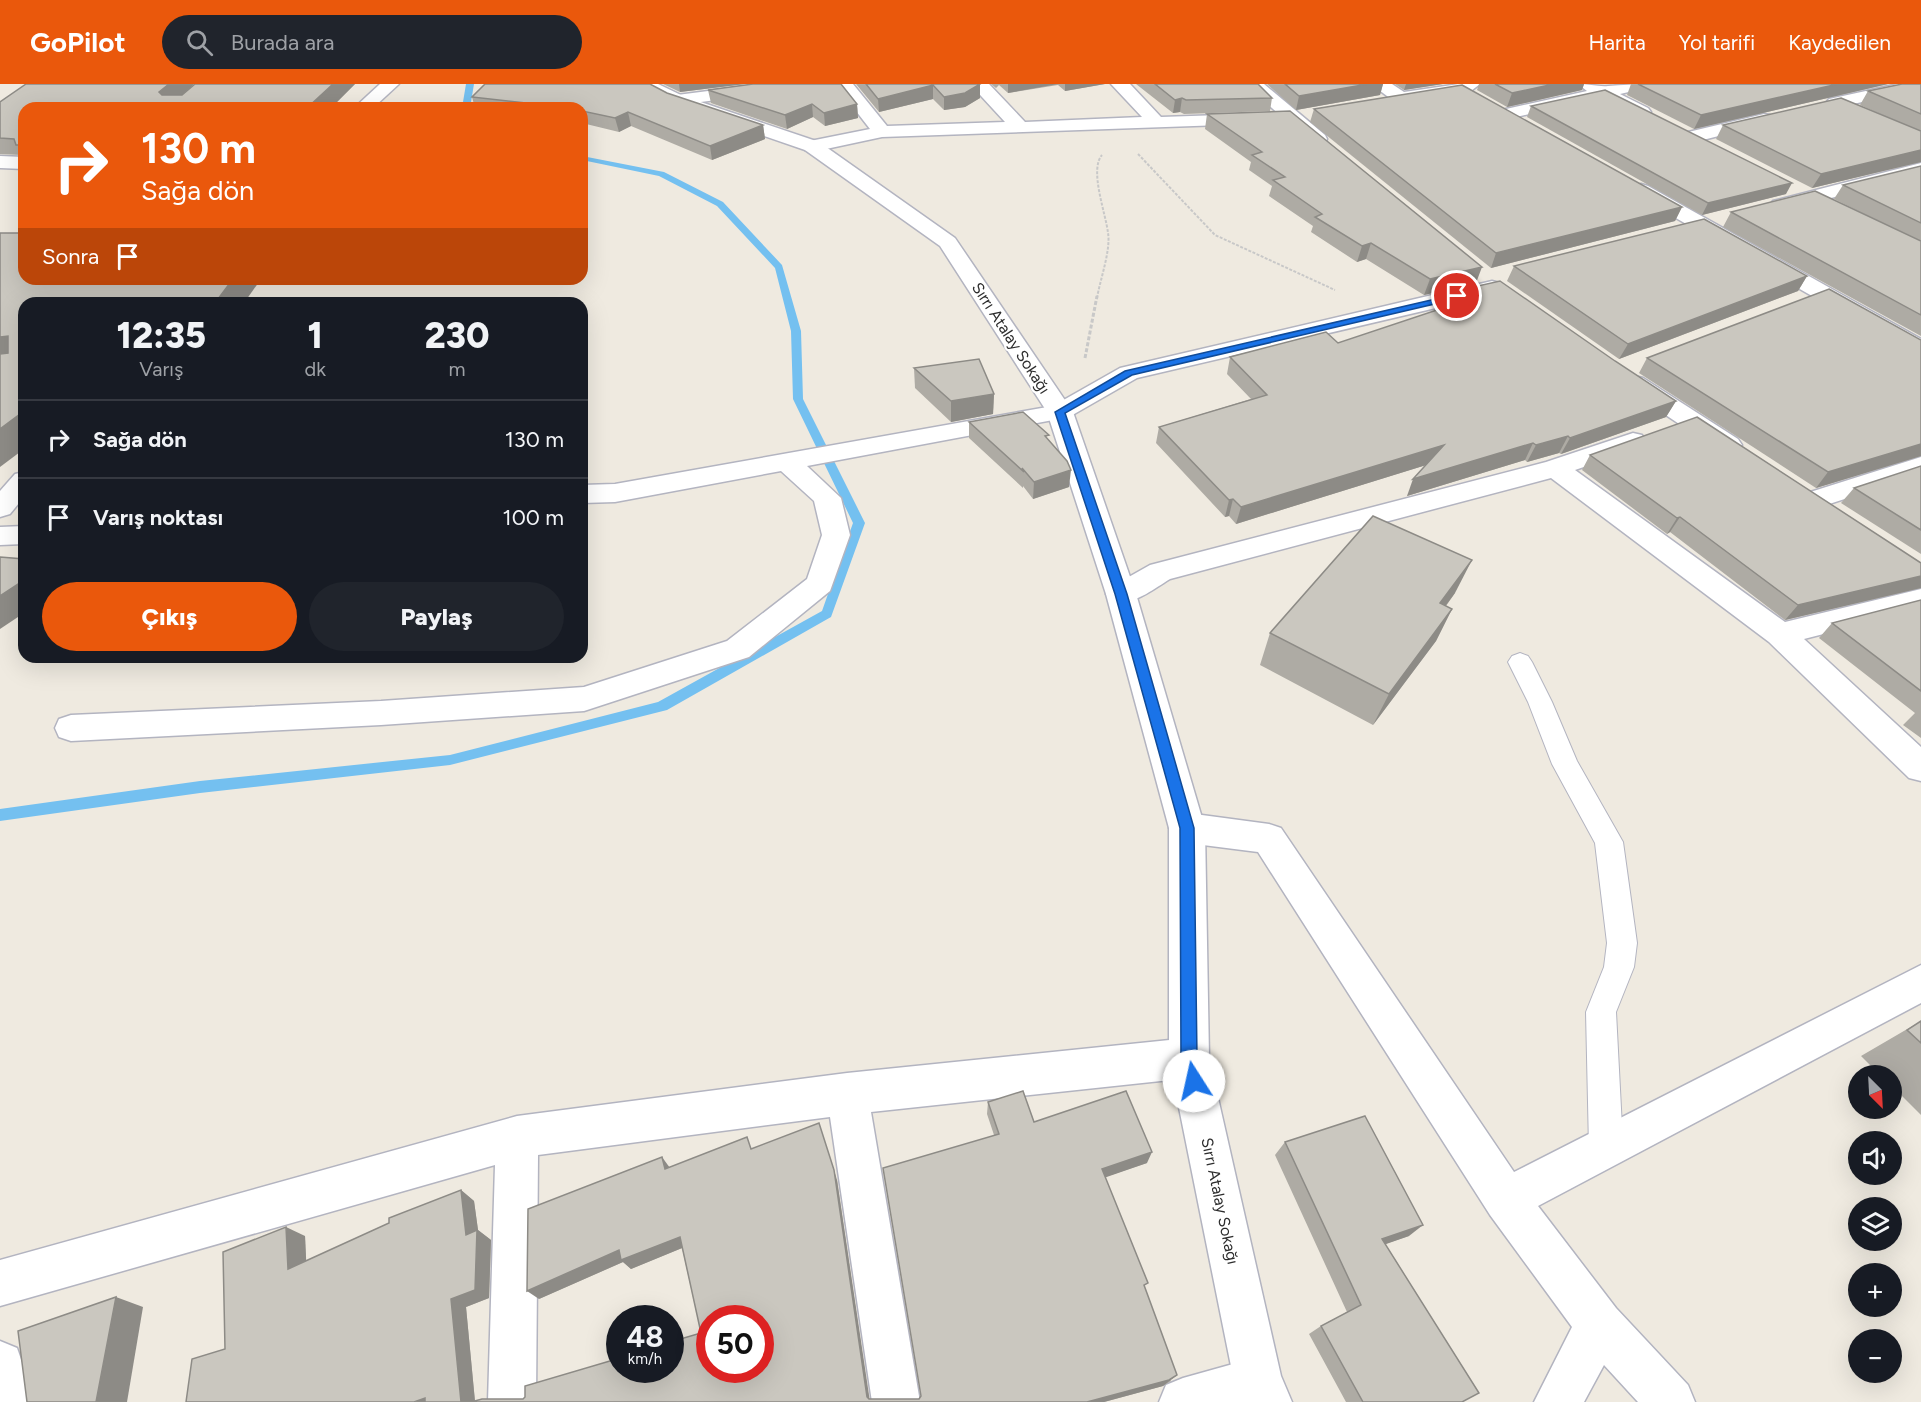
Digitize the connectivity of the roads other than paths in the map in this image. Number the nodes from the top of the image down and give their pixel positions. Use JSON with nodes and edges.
{"nodes":[{"id":1,"x":390,"y":84,"type":"edge"},
{"id":2,"x":645,"y":84,"type":"edge"},
{"id":3,"x":804,"y":84,"type":"edge"},
{"id":4,"x":844,"y":84,"type":"edge"},
{"id":5,"x":979,"y":84,"type":"edge"},
{"id":6,"x":1120,"y":84,"type":"edge"},
{"id":7,"x":1254,"y":84,"type":"edge"},
{"id":8,"x":1640,"y":84,"type":"edge"},
{"id":9,"x":1921,"y":84,"type":"edge"},
{"id":10,"x":1595,"y":88,"type":"edge"},
{"id":11,"x":1379,"y":93,"type":"edge"},
{"id":12,"x":1480,"y":99,"type":"edge"},
{"id":13,"x":677,"y":100,"type":"junction"},
{"id":14,"x":370,"y":102,"type":"edge"},
{"id":15,"x":1835,"y":103,"type":"junction"},
{"id":16,"x":1816,"y":108,"type":"edge"},
{"id":17,"x":1302,"y":116,"type":"junction"},
{"id":18,"x":1777,"y":116,"type":"edge"},
{"id":19,"x":1868,"y":117,"type":"edge"},
{"id":20,"x":1155,"y":121,"type":"junction"},
{"id":21,"x":1021,"y":128,"type":"junction"},
{"id":22,"x":1533,"y":131,"type":"edge"},
{"id":23,"x":882,"y":132,"type":"junction"},
{"id":24,"x":1691,"y":137,"type":"junction"},
{"id":25,"x":812,"y":146,"type":"junction"},
{"id":26,"x":1721,"y":152,"type":"edge"},
{"id":27,"x":1336,"y":154,"type":"edge"},
{"id":28,"x":0,"y":162,"type":"edge"},
{"id":29,"x":18,"y":163,"type":"edge"},
{"id":30,"x":1921,"y":169,"type":"edge"},
{"id":31,"x":1623,"y":181,"type":"edge"},
{"id":32,"x":1780,"y":183,"type":"edge"},
{"id":33,"x":1810,"y":198,"type":"junction"},
{"id":34,"x":1831,"y":208,"type":"edge"},
{"id":35,"x":1757,"y":211,"type":"edge"},
{"id":36,"x":1736,"y":217,"type":"edge"},
{"id":37,"x":1704,"y":225,"type":"junction"},
{"id":38,"x":1669,"y":233,"type":"edge"},
{"id":39,"x":1498,"y":281,"type":"edge"},
{"id":40,"x":1821,"y":292,"type":"junction"},
{"id":41,"x":1800,"y":300,"type":"edge"},
{"id":42,"x":1921,"y":349,"type":"edge"},
{"id":43,"x":1637,"y":363,"type":"dead end"},
{"id":44,"x":1068,"y":407,"type":"junction"},
{"id":45,"x":1691,"y":420,"type":"junction"},
{"id":46,"x":1748,"y":457,"type":"edge"},
{"id":47,"x":785,"y":462,"type":"junction"},
{"id":48,"x":1921,"y":465,"type":"edge"},
{"id":49,"x":1556,"y":468,"type":"junction"},
{"id":50,"x":18,"y":487,"type":"edge"},
{"id":51,"x":588,"y":494,"type":"edge"},
{"id":52,"x":1815,"y":500,"type":"edge"},
{"id":53,"x":0,"y":508,"type":"edge"},
{"id":54,"x":18,"y":535,"type":"edge"},
{"id":55,"x":0,"y":536,"type":"edge"},
{"id":56,"x":1121,"y":594,"type":"junction"},
{"id":57,"x":1921,"y":599,"type":"edge"},
{"id":58,"x":1780,"y":634,"type":"junction"},
{"id":59,"x":1520,"y":662,"type":"dead end"},
{"id":60,"x":71,"y":728,"type":"dead end"},
{"id":61,"x":1921,"y":768,"type":"edge"},
{"id":62,"x":1187,"y":828,"type":"junction"},
{"id":63,"x":1921,"y":983,"type":"edge"},
{"id":64,"x":1189,"y":1058,"type":"junction"},
{"id":65,"x":847,"y":1094,"type":"junction"},
{"id":66,"x":517,"y":1137,"type":"junction"},
{"id":67,"x":1606,"y":1147,"type":"junction"},
{"id":68,"x":1506,"y":1199,"type":"junction"},
{"id":69,"x":0,"y":1283,"type":"edge"},
{"id":70,"x":1599,"y":1325,"type":"junction"},
{"id":71,"x":0,"y":1365,"type":"edge"},
{"id":72,"x":1263,"y":1392,"type":"edge"},
{"id":73,"x":12,"y":1402,"type":"edge"},
{"id":74,"x":512,"y":1402,"type":"edge"},
{"id":75,"x":896,"y":1402,"type":"edge"},
{"id":76,"x":1183,"y":1402,"type":"edge"},
{"id":77,"x":1558,"y":1402,"type":"edge"},
{"id":78,"x":1671,"y":1402,"type":"edge"}],
"edges":[{"from":1,"to":14,"type":"street"},
{"from":2,"to":13,"type":"street","name":"Sırrı Atalay Sokağı"},
{"from":3,"to":13,"type":"street"},
{"from":4,"to":23,"type":"street"},
{"from":5,"to":21,"type":"street"},
{"from":6,"to":20,"type":"street"},
{"from":7,"to":17,"type":"street"},
{"from":8,"to":10,"type":"street"},
{"from":9,"to":15,"type":"street"},
{"from":10,"to":12,"type":"street"},
{"from":10,"to":24,"type":"street"},
{"from":11,"to":12,"type":"street"},
{"from":12,"to":22,"type":"street"},
{"from":13,"to":25,"type":"street","name":"Sırrı Atalay Sokağı"},
{"from":15,"to":16,"type":"street"},
{"from":15,"to":19,"type":"street"},
{"from":17,"to":20,"type":"street"},
{"from":17,"to":27,"type":"street"},
{"from":18,"to":24,"type":"street"},
{"from":20,"to":21,"type":"street"},
{"from":21,"to":23,"type":"street"},
{"from":23,"to":25,"type":"street"},
{"from":24,"to":26,"type":"street"},
{"from":25,"to":44,"type":"street","name":"Sırrı Atalay Sokağı"},
{"from":28,"to":29,"type":"street"},
{"from":30,"to":33,"type":"street"},
{"from":31,"to":37,"type":"street"},
{"from":32,"to":33,"type":"street"},
{"from":33,"to":34,"type":"street"},
{"from":33,"to":35,"type":"street"},
{"from":36,"to":37,"type":"street"},
{"from":37,"to":38,"type":"street"},
{"from":37,"to":40,"type":"street"},
{"from":39,"to":44,"type":"street"},
{"from":40,"to":41,"type":"street"},
{"from":40,"to":42,"type":"street"},
{"from":43,"to":45,"type":"street"},
{"from":44,"to":47,"type":"street"},
{"from":44,"to":56,"type":"street","name":"Sırrı Atalay Sokağı"},
{"from":45,"to":46,"type":"street"},
{"from":45,"to":49,"type":"street"},
{"from":47,"to":51,"type":"street"},
{"from":47,"to":60,"type":"street"},
{"from":48,"to":52,"type":"street"},
{"from":49,"to":56,"type":"street"},
{"from":49,"to":58,"type":"street"},
{"from":50,"to":53,"type":"street"},
{"from":54,"to":55,"type":"street"},
{"from":56,"to":62,"type":"street","name":"Sırrı Atalay Sokağı"},
{"from":57,"to":58,"type":"street"},
{"from":58,"to":61,"type":"street"},
{"from":59,"to":67,"type":"lane"},
{"from":62,"to":64,"type":"street","name":"Sırrı Atalay Sokağı"},
{"from":62,"to":68,"type":"street"},
{"from":63,"to":67,"type":"street"},
{"from":64,"to":65,"type":"street"},
{"from":64,"to":72,"type":"street","name":"Sırrı Atalay Sokağı"},
{"from":65,"to":66,"type":"street"},
{"from":65,"to":75,"type":"street"},
{"from":66,"to":69,"type":"street"},
{"from":66,"to":74,"type":"street"},
{"from":67,"to":68,"type":"street"},
{"from":68,"to":70,"type":"street"},
{"from":70,"to":77,"type":"street"},
{"from":70,"to":78,"type":"street"},
{"from":71,"to":73,"type":"street"},
{"from":72,"to":76,"type":"street"}]}
